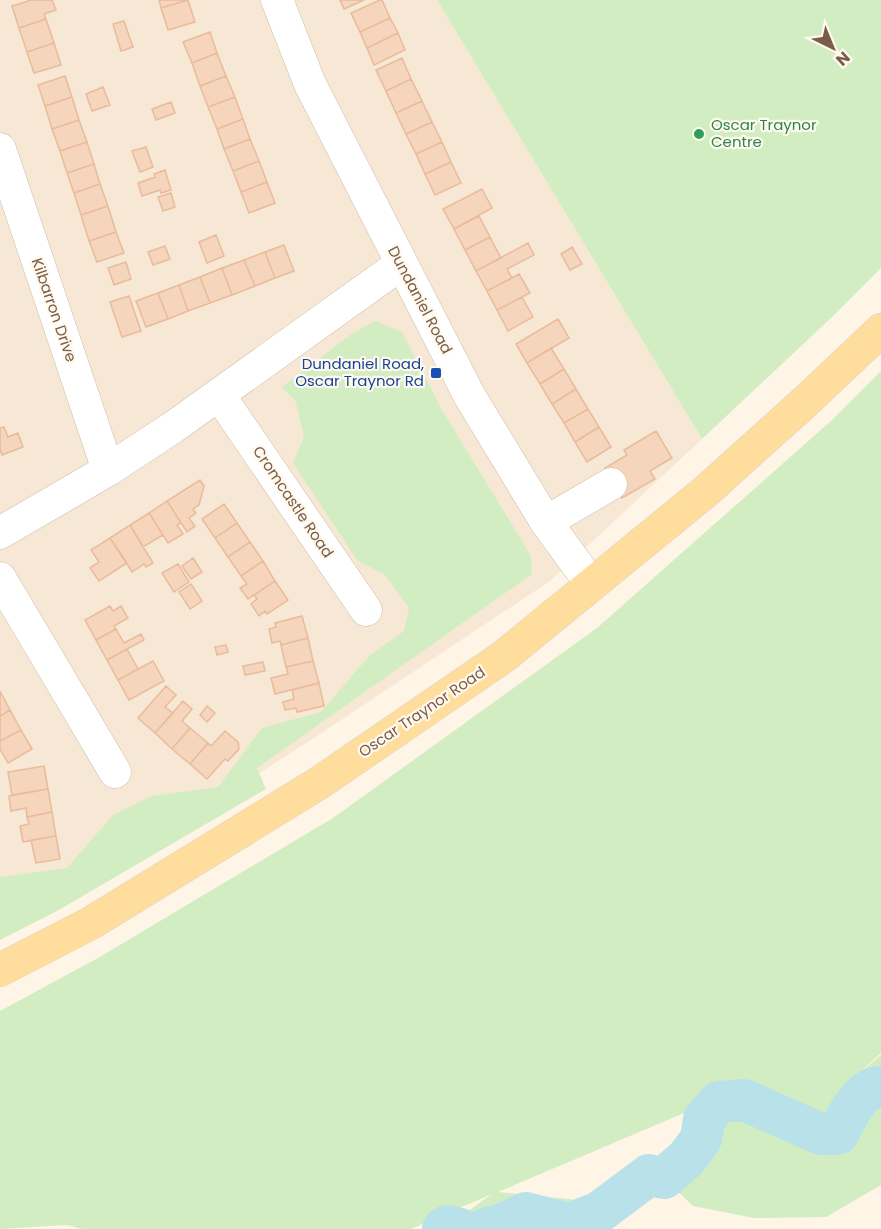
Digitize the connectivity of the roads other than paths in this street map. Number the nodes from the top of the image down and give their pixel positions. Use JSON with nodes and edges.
{"nodes":[{"id":1,"x":277,"y":0,"type":"edge"},
{"id":2,"x":0,"y":149,"type":"edge"},
{"id":3,"x":401,"y":264,"type":"junction"},
{"id":4,"x":881,"y":330,"type":"edge"},
{"id":5,"x":219,"y":395,"type":"junction"},
{"id":6,"x":108,"y":470,"type":"junction"},
{"id":7,"x":611,"y":484,"type":"dead end"},
{"id":8,"x":546,"y":522,"type":"junction"},
{"id":9,"x":0,"y":533,"type":"edge"},
{"id":10,"x":0,"y":578,"type":"edge"},
{"id":11,"x":592,"y":585,"type":"junction"},
{"id":12,"x":366,"y":610,"type":"dead end"},
{"id":13,"x":115,"y":772,"type":"dead end"},
{"id":14,"x":0,"y":970,"type":"edge"}],
"edges":[{"from":1,"to":3,"type":"street","name":"Dundaniel Road"},
{"from":2,"to":6,"type":"street","name":"Kilbarron Drive"},
{"from":3,"to":5,"type":"street"},
{"from":3,"to":8,"type":"street","name":"Dundaniel Road"},
{"from":4,"to":11,"type":"main road","name":"Oscar Traynor Road"},
{"from":5,"to":6,"type":"street"},
{"from":5,"to":12,"type":"street","name":"Cromcastle Road"},
{"from":6,"to":9,"type":"street"},
{"from":7,"to":8,"type":"street"},
{"from":8,"to":11,"type":"street","name":"Dundaniel Road"},
{"from":10,"to":13,"type":"street"},
{"from":11,"to":14,"type":"main road","name":"Oscar Traynor Road"}]}
